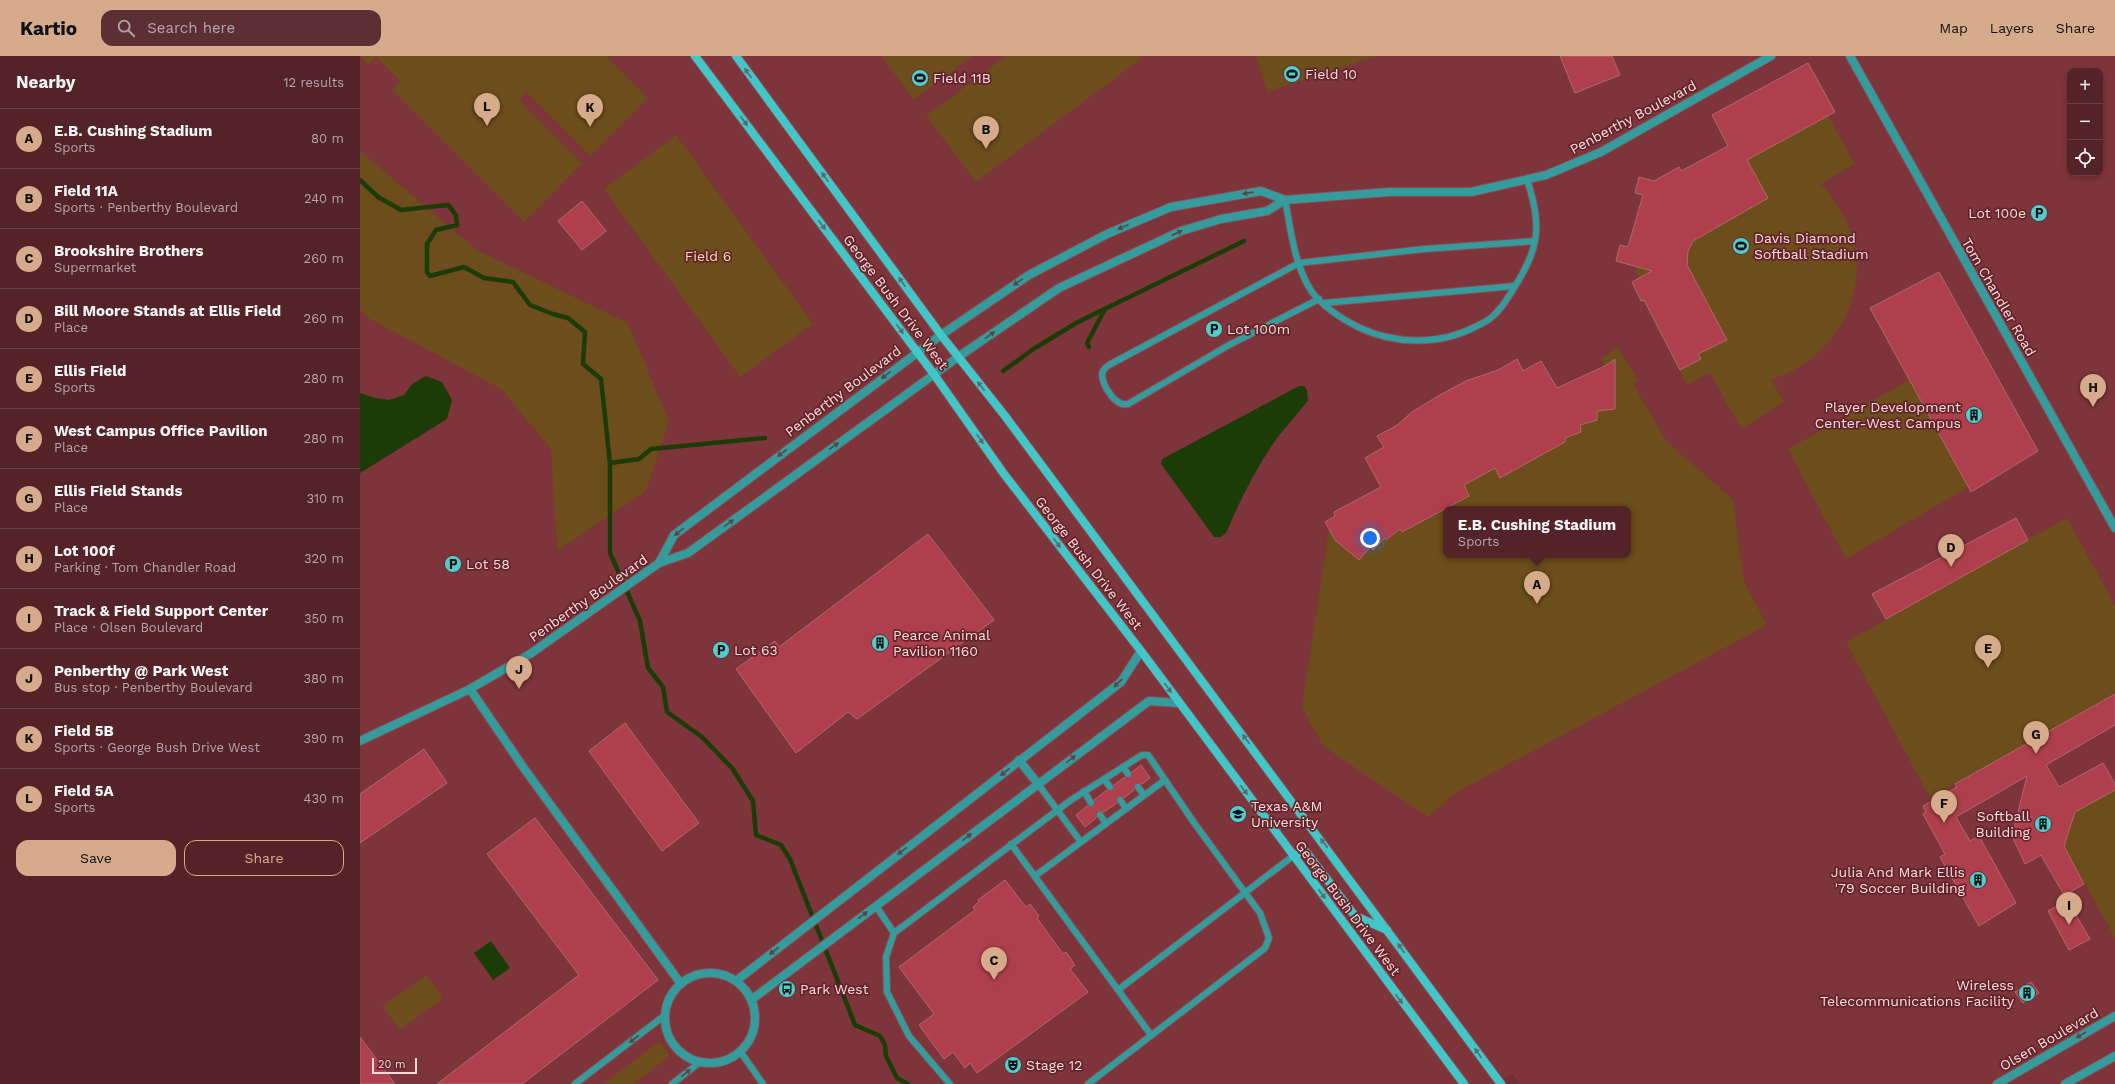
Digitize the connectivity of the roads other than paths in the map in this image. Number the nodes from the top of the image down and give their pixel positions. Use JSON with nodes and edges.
{"nodes":[{"id":1,"x":695,"y":56,"type":"edge"},
{"id":2,"x":736,"y":56,"type":"edge"},
{"id":3,"x":1771,"y":56,"type":"edge"},
{"id":4,"x":1850,"y":56,"type":"edge"},
{"id":5,"x":1527,"y":179,"type":"junction"},
{"id":6,"x":1285,"y":200,"type":"junction"},
{"id":7,"x":1536,"y":241,"type":"junction"},
{"id":8,"x":1299,"y":263,"type":"junction"},
{"id":9,"x":1515,"y":286,"type":"junction"},
{"id":10,"x":1321,"y":301,"type":"junction"},
{"id":11,"x":941,"y":335,"type":"junction"},
{"id":12,"x":918,"y":352,"type":"junction"},
{"id":13,"x":958,"y":357,"type":"junction"},
{"id":14,"x":934,"y":373,"type":"junction"},
{"id":15,"x":2115,"y":528,"type":"edge"},
{"id":16,"x":659,"y":563,"type":"junction"},
{"id":17,"x":1141,"y":651,"type":"junction"},
{"id":18,"x":470,"y":689,"type":"junction"},
{"id":19,"x":1179,"y":703,"type":"junction"},
{"id":20,"x":360,"y":741,"type":"edge"},
{"id":21,"x":1019,"y":760,"type":"junction"},
{"id":22,"x":1123,"y":767,"type":"junction"},
{"id":23,"x":1128,"y":774,"type":"dead end"},
{"id":24,"x":1104,"y":779,"type":"junction"},
{"id":25,"x":1165,"y":780,"type":"junction"},
{"id":26,"x":1038,"y":784,"type":"junction"},
{"id":27,"x":1110,"y":787,"type":"dead end"},
{"id":28,"x":1138,"y":787,"type":"dead end"},
{"id":29,"x":1084,"y":791,"type":"junction"},
{"id":30,"x":1144,"y":795,"type":"junction"},
{"id":31,"x":1120,"y":800,"type":"dead end"},
{"id":32,"x":1091,"y":803,"type":"dead end"},
{"id":33,"x":1126,"y":808,"type":"junction"},
{"id":34,"x":1058,"y":810,"type":"junction"},
{"id":35,"x":1100,"y":815,"type":"dead end"},
{"id":36,"x":1106,"y":823,"type":"junction"},
{"id":37,"x":1081,"y":842,"type":"junction"},
{"id":38,"x":1011,"y":844,"type":"junction"},
{"id":39,"x":1293,"y":856,"type":"junction"},
{"id":40,"x":1035,"y":876,"type":"junction"},
{"id":41,"x":1244,"y":892,"type":"junction"},
{"id":42,"x":876,"y":906,"type":"junction"},
{"id":43,"x":1388,"y":930,"type":"junction"},
{"id":44,"x":894,"y":933,"type":"junction"},
{"id":45,"x":736,"y":981,"type":"junction"},
{"id":46,"x":680,"y":984,"type":"junction"},
{"id":47,"x":1118,"y":990,"type":"junction"},
{"id":48,"x":751,"y":1000,"type":"junction"},
{"id":49,"x":665,"y":1015,"type":"junction"},
{"id":50,"x":2115,"y":1016,"type":"edge"},
{"id":51,"x":1151,"y":1035,"type":"junction"},
{"id":52,"x":740,"y":1051,"type":"junction"},
{"id":53,"x":2115,"y":1056,"type":"edge"},
{"id":54,"x":700,"y":1062,"type":"junction"},
{"id":55,"x":575,"y":1084,"type":"edge"},
{"id":56,"x":672,"y":1084,"type":"edge"},
{"id":57,"x":763,"y":1084,"type":"edge"},
{"id":58,"x":950,"y":1084,"type":"edge"},
{"id":59,"x":1088,"y":1084,"type":"edge"},
{"id":60,"x":1464,"y":1084,"type":"edge"},
{"id":61,"x":1501,"y":1084,"type":"edge"},
{"id":62,"x":1997,"y":1084,"type":"edge"},
{"id":63,"x":2065,"y":1084,"type":"edge"}],
"edges":[{"from":1,"to":12,"type":"main road","name":"George Bush Drive West","one_way":true},
{"from":11,"to":2,"type":"main road","name":"George Bush Drive West","one_way":true},
{"from":3,"to":5,"type":"street","name":"Penberthy Boulevard"},
{"from":4,"to":15,"type":"street","name":"Tom Chandler Road"},
{"from":5,"to":6,"type":"street","name":"Penberthy Boulevard"},
{"from":5,"to":7,"type":"lane"},
{"from":6,"to":8,"type":"lane"},
{"from":6,"to":11,"type":"street","name":"Penberthy Boulevard","one_way":true},
{"from":13,"to":6,"type":"street","name":"Penberthy Boulevard","one_way":true},
{"from":7,"to":8,"type":"lane"},
{"from":7,"to":9,"type":"lane"},
{"from":8,"to":10,"type":"lane"},
{"from":8,"to":10,"type":"lane"},
{"from":9,"to":10,"type":"lane"},
{"from":9,"to":10,"type":"lane"},
{"from":11,"to":12,"type":"street","name":"Penberthy Boulevard"},
{"from":11,"to":13,"type":"main road","name":"George Bush Drive West"},
{"from":12,"to":14,"type":"main road","name":"George Bush Drive West"},
{"from":12,"to":16,"type":"street","name":"Penberthy Boulevard","one_way":true},
{"from":13,"to":14,"type":"street","name":"Penberthy Boulevard"},
{"from":43,"to":13,"type":"main road","name":"George Bush Drive West","one_way":true},
{"from":16,"to":14,"type":"street","name":"Penberthy Boulevard","one_way":true},
{"from":14,"to":17,"type":"main road","name":"George Bush Drive West","one_way":true},
{"from":16,"to":18,"type":"street","name":"Penberthy Boulevard"},
{"from":17,"to":19,"type":"main road","name":"George Bush Drive West","one_way":true},
{"from":17,"to":21,"type":"street","one_way":true},
{"from":18,"to":20,"type":"street","name":"Penberthy Boulevard"},
{"from":18,"to":46,"type":"street"},
{"from":26,"to":19,"type":"street","one_way":true},
{"from":19,"to":39,"type":"main road","name":"George Bush Drive West","one_way":true},
{"from":21,"to":26,"type":"street"},
{"from":21,"to":45,"type":"street","one_way":true},
{"from":22,"to":23,"type":"lane"},
{"from":22,"to":24,"type":"lane"},
{"from":22,"to":25,"type":"lane"},
{"from":24,"to":27,"type":"lane"},
{"from":24,"to":29,"type":"lane"},
{"from":25,"to":30,"type":"lane"},
{"from":25,"to":41,"type":"lane"},
{"from":26,"to":34,"type":"lane"},
{"from":42,"to":26,"type":"street","one_way":true},
{"from":28,"to":30,"type":"lane"},
{"from":29,"to":32,"type":"lane"},
{"from":29,"to":34,"type":"lane"},
{"from":30,"to":33,"type":"lane"},
{"from":31,"to":33,"type":"lane"},
{"from":33,"to":36,"type":"lane"},
{"from":34,"to":37,"type":"lane"},
{"from":34,"to":38,"type":"lane"},
{"from":35,"to":36,"type":"lane"},
{"from":36,"to":37,"type":"lane"},
{"from":37,"to":40,"type":"lane"},
{"from":38,"to":40,"type":"lane"},
{"from":38,"to":44,"type":"lane"},
{"from":39,"to":41,"type":"lane"},
{"from":39,"to":43,"type":"main road"},
{"from":39,"to":60,"type":"main road","name":"George Bush Drive West","one_way":true},
{"from":40,"to":47,"type":"lane"},
{"from":41,"to":47,"type":"lane"},
{"from":41,"to":51,"type":"lane"},
{"from":42,"to":44,"type":"lane"},
{"from":48,"to":42,"type":"street","one_way":true},
{"from":61,"to":43,"type":"main road","name":"George Bush Drive West","one_way":true},
{"from":44,"to":58,"type":"lane"},
{"from":45,"to":46,"type":"street"},
{"from":45,"to":48,"type":"street"},
{"from":46,"to":49,"type":"street"},
{"from":47,"to":51,"type":"lane"},
{"from":48,"to":52,"type":"street"},
{"from":49,"to":54,"type":"street"},
{"from":49,"to":55,"type":"lane","one_way":true},
{"from":50,"to":62,"type":"street","name":"Olsen Boulevard","one_way":true},
{"from":51,"to":59,"type":"lane"},
{"from":52,"to":54,"type":"street"},
{"from":52,"to":57,"type":"lane"},
{"from":53,"to":63,"type":"street"},
{"from":56,"to":54,"type":"lane","one_way":true}]}
